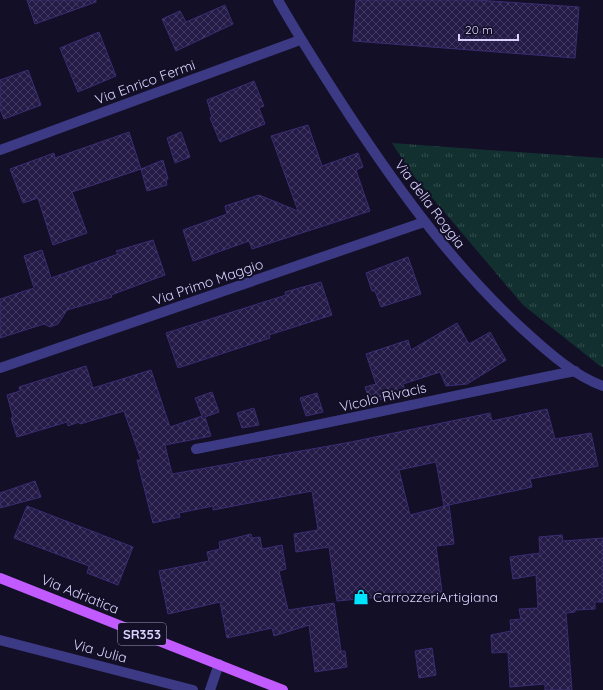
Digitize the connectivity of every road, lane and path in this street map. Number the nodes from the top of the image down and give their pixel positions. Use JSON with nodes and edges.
{"nodes":[{"id":1,"x":278,"y":0,"type":"edge"},
{"id":2,"x":300,"y":40,"type":"junction"},
{"id":3,"x":0,"y":150,"type":"edge"},
{"id":4,"x":424,"y":222,"type":"junction"},
{"id":5,"x":0,"y":368,"type":"edge"},
{"id":6,"x":575,"y":371,"type":"junction"},
{"id":7,"x":603,"y":386,"type":"edge"},
{"id":8,"x":196,"y":449,"type":"dead end"},
{"id":9,"x":0,"y":578,"type":"edge"},
{"id":10,"x":0,"y":640,"type":"edge"},
{"id":11,"x":218,"y":664,"type":"junction"},
{"id":12,"x":280,"y":689,"type":"edge"},
{"id":13,"x":193,"y":690,"type":"edge"},
{"id":14,"x":210,"y":690,"type":"edge"}],
"edges":[{"from":1,"to":2,"type":"street","name":"Via della Roggia"},
{"from":2,"to":3,"type":"street","name":"Via Enrico Fermi"},
{"from":2,"to":4,"type":"street","name":"Via della Roggia"},
{"from":4,"to":5,"type":"street","name":"Via Primo Maggio"},
{"from":4,"to":6,"type":"street","name":"Via della Roggia"},
{"from":6,"to":7,"type":"street","name":"Via della Roggia"},
{"from":6,"to":8,"type":"street","name":"Vicolo Rivacis"},
{"from":9,"to":11,"type":"main road","name":"Via Adriatica","number":"SR353"},
{"from":10,"to":13,"type":"street","name":"Via Julia"},
{"from":11,"to":12,"type":"main road","name":"Via Adriatica","number":"SR353"},
{"from":11,"to":14,"type":"street"}]}
